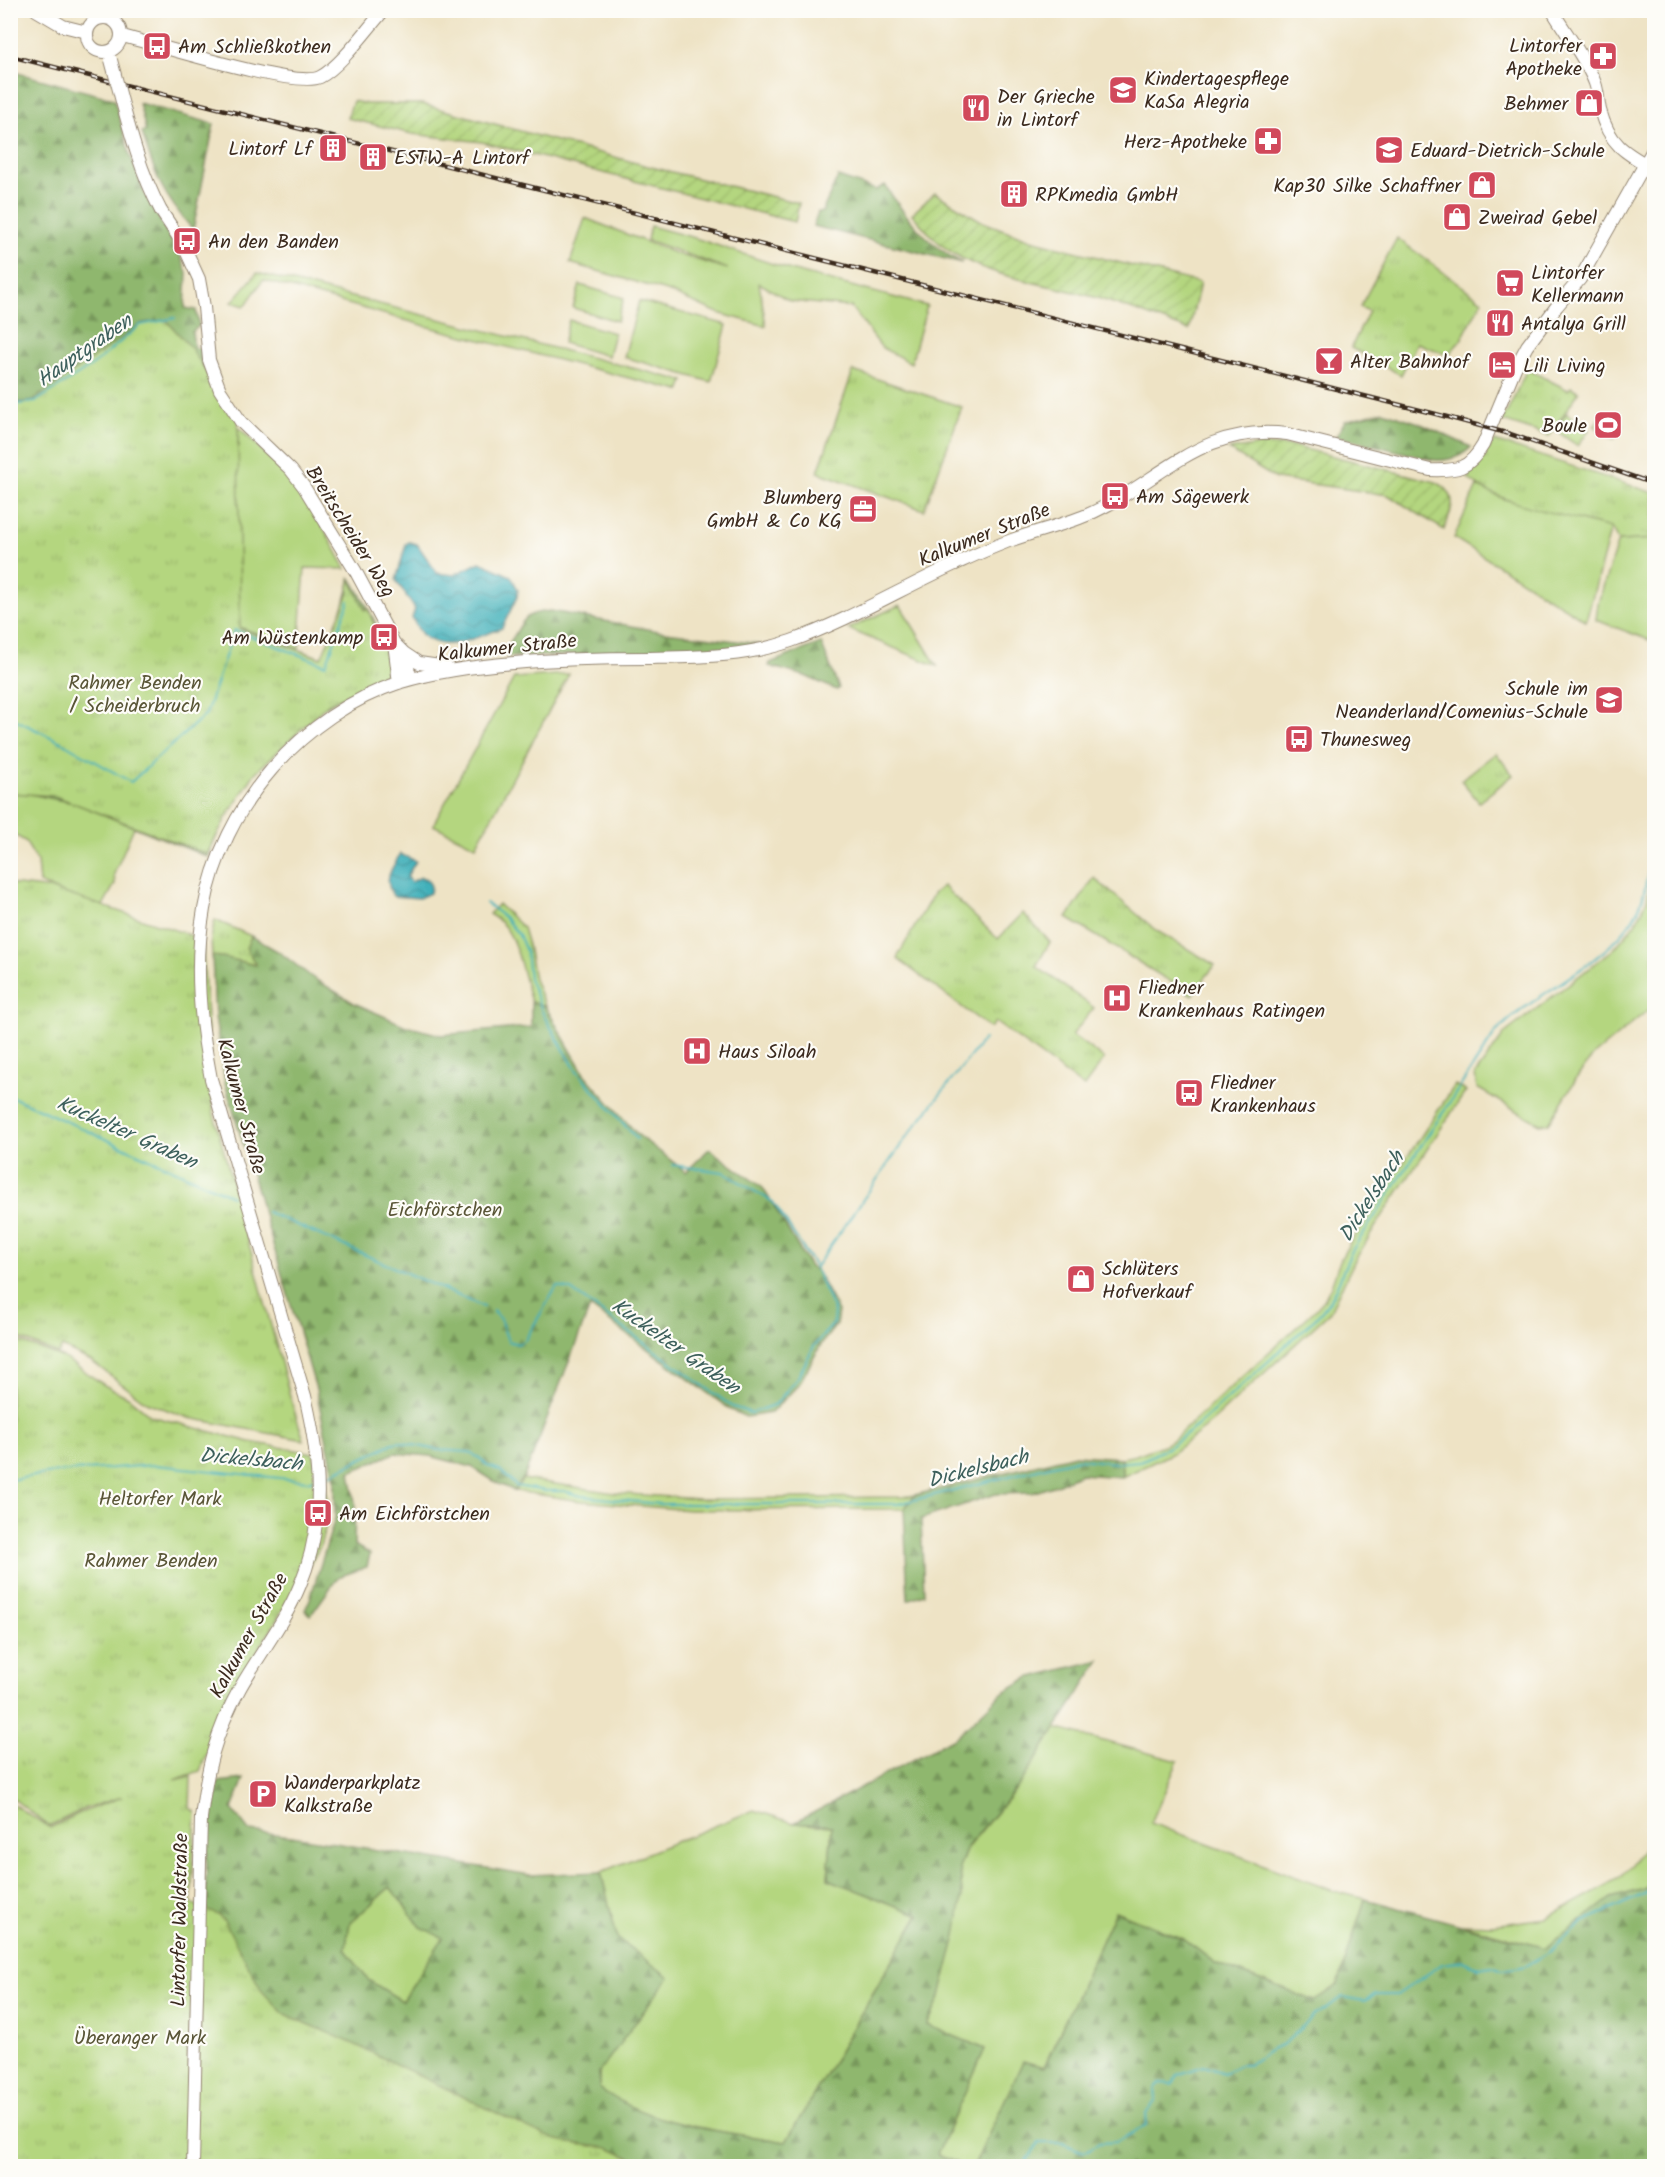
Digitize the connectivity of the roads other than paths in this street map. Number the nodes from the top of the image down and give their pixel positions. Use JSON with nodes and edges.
{"nodes":[{"id":1,"x":36,"y":10,"type":"edge"},
{"id":2,"x":384,"y":10,"type":"edge"},
{"id":3,"x":1552,"y":10,"type":"edge"},
{"id":4,"x":100,"y":14,"type":"edge"},
{"id":5,"x":87,"y":32,"type":"junction"},
{"id":6,"x":122,"y":36,"type":"junction"},
{"id":7,"x":109,"y":56,"type":"junction"},
{"id":8,"x":1654,"y":148,"type":"edge"},
{"id":9,"x":1650,"y":167,"type":"edge"},
{"id":10,"x":394,"y":643,"type":"junction"},
{"id":11,"x":404,"y":653,"type":"junction"},
{"id":12,"x":460,"y":669,"type":"junction"},
{"id":13,"x":405,"y":681,"type":"junction"},
{"id":14,"x":201,"y":1818,"type":"joint"},
{"id":15,"x":193,"y":2166,"type":"edge"}],
"edges":[{"from":1,"to":5,"type":"main road"},
{"from":2,"to":6,"type":"main road"},
{"from":3,"to":9,"type":"main road"},
{"from":4,"to":5,"type":"main road"},
{"from":4,"to":6,"type":"main road"},
{"from":5,"to":7,"type":"main road"},
{"from":6,"to":7,"type":"main road"},
{"from":7,"to":10,"type":"main road","name":"Breitscheider Weg","bridge":true},
{"from":8,"to":9,"type":"main road"},
{"from":9,"to":12,"type":"main road","name":"Kalkumer Straße"},
{"from":10,"to":11,"type":"main road","name":"Breitscheider Weg"},
{"from":10,"to":13,"type":"main road","name":"Breitscheider Weg"},
{"from":11,"to":12,"type":"main road"},
{"from":11,"to":13,"type":"main road"},
{"from":12,"to":13,"type":"main road","name":"Kalkumer Straße"},
{"from":13,"to":14,"type":"main road","name":"Kalkumer Straße"},
{"from":14,"to":15,"type":"main road","name":"Lintorfer Waldstraße"}]}
